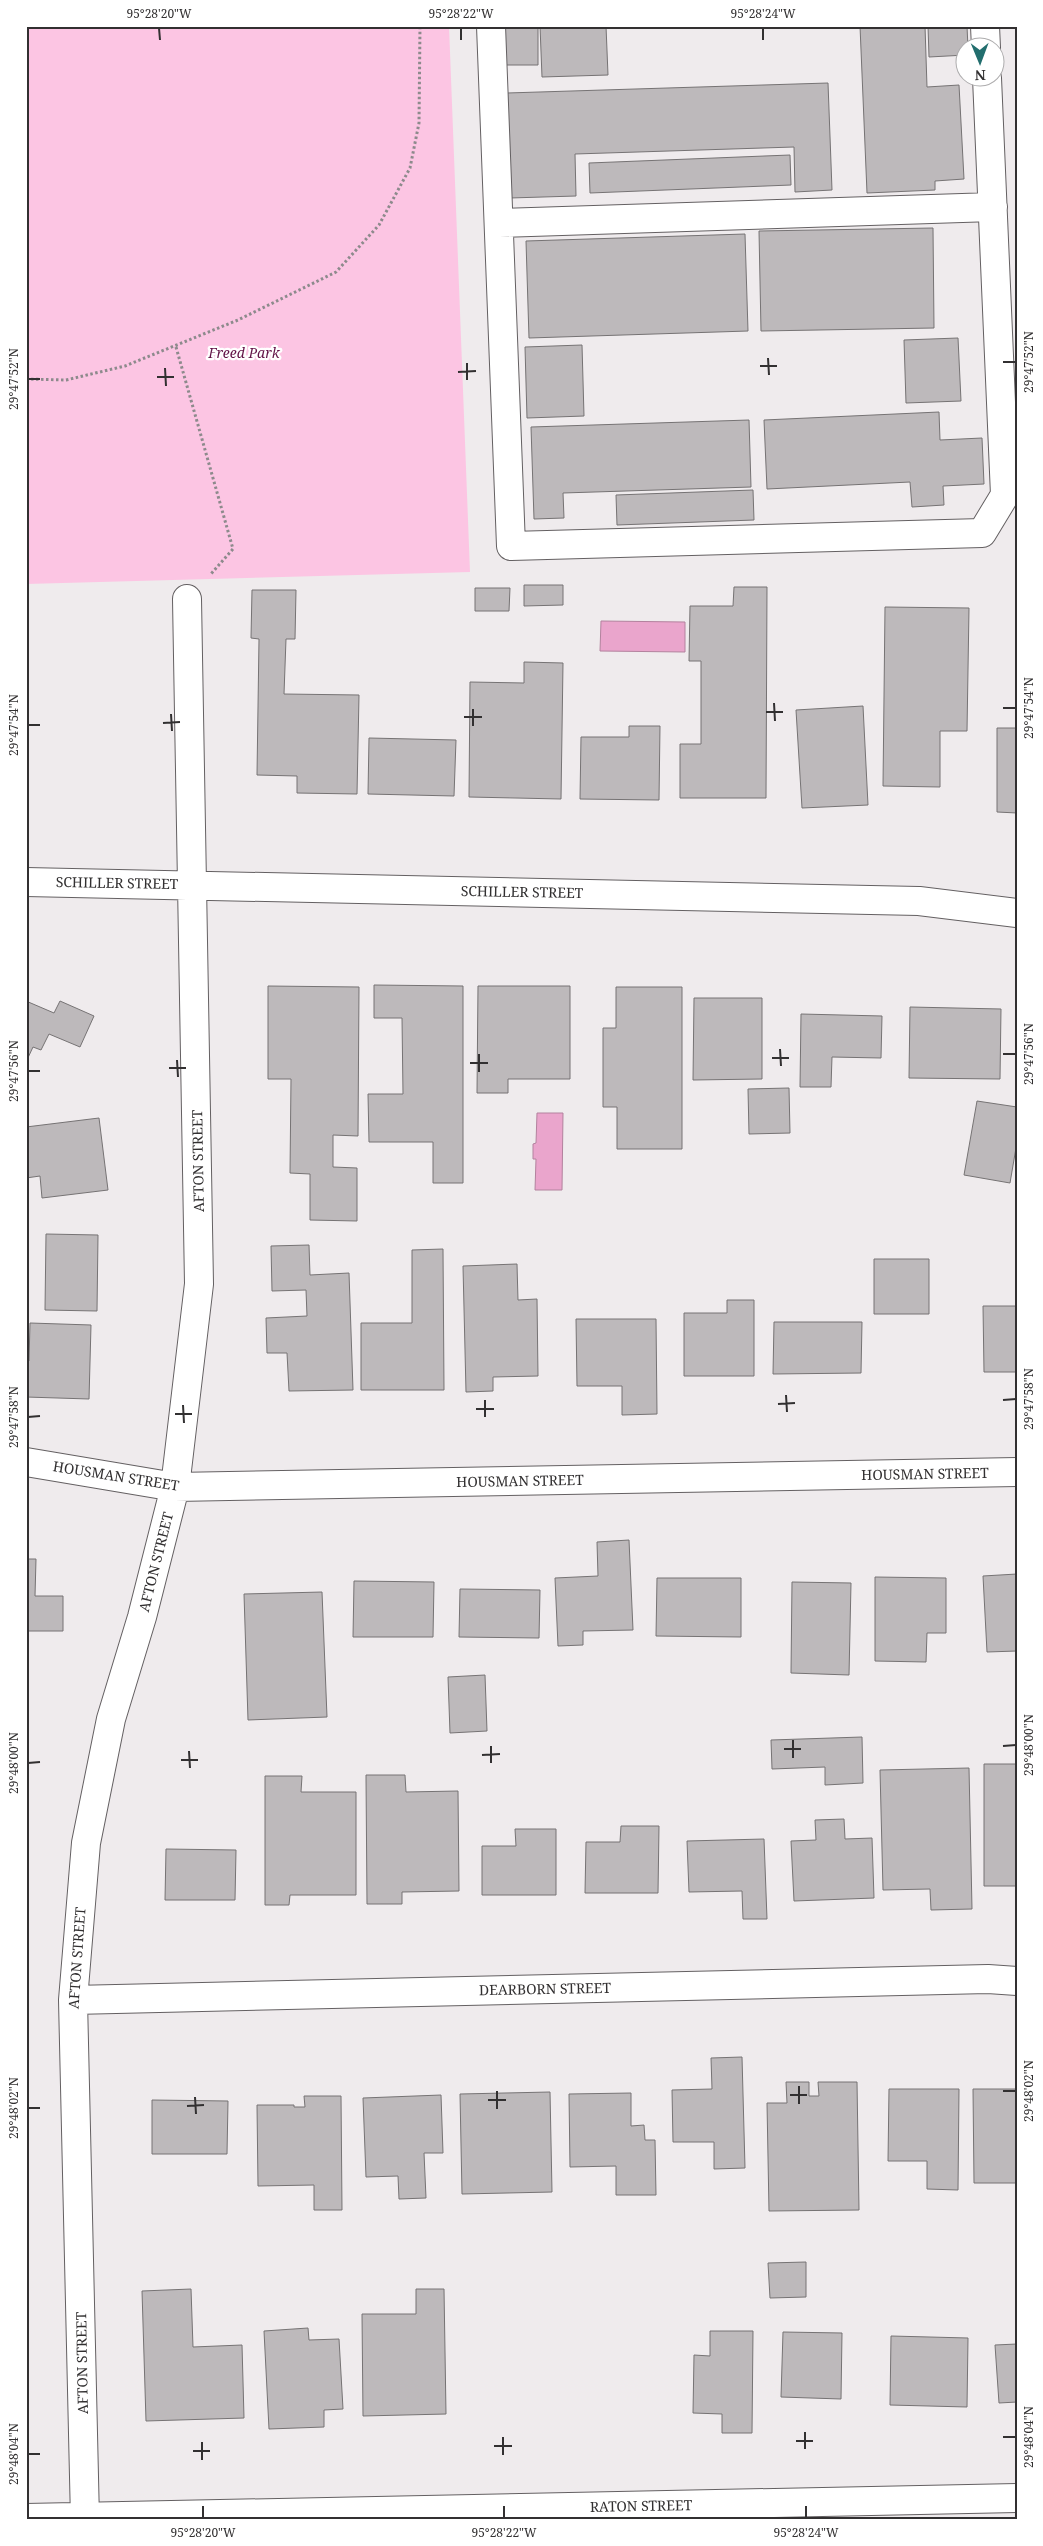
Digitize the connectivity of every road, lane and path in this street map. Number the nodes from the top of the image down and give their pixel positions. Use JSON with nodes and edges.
{"nodes":[{"id":1,"x":420,"y":26,"type":"edge"},
{"id":2,"x":491,"y":26,"type":"edge"},
{"id":3,"x":988,"y":88,"type":"edge"},
{"id":4,"x":993,"y":208,"type":"junction"},
{"id":5,"x":499,"y":223,"type":"junction"},
{"id":6,"x":176,"y":347,"type":"junction"},
{"id":7,"x":26,"y":379,"type":"edge"},
{"id":8,"x":187,"y":599,"type":"joint"},
{"id":9,"x":26,"y":882,"type":"edge"},
{"id":10,"x":191,"y":884,"type":"junction"},
{"id":11,"x":1017,"y":913,"type":"edge"},
{"id":12,"x":26,"y":1462,"type":"edge"},
{"id":13,"x":1017,"y":1472,"type":"edge"},
{"id":14,"x":175,"y":1487,"type":"junction"},
{"id":15,"x":1017,"y":1982,"type":"edge"},
{"id":16,"x":73,"y":2000,"type":"junction"},
{"id":17,"x":1017,"y":2498,"type":"edge"},
{"id":18,"x":26,"y":2518,"type":"edge"},
{"id":19,"x":85,"y":2518,"type":"edge"}],
"edges":[{"from":1,"to":6,"type":"path"},
{"from":2,"to":5,"type":"street"},
{"from":3,"to":4,"type":"street"},
{"from":4,"to":5,"type":"street"},
{"from":4,"to":5,"type":"street"},
{"from":6,"to":7,"type":"path"},
{"from":6,"to":8,"type":"path"},
{"from":8,"to":10,"type":"street","name":"AFTON STREET"},
{"from":9,"to":10,"type":"street","name":"SCHILLER STREET"},
{"from":10,"to":11,"type":"street","name":"SCHILLER STREET"},
{"from":10,"to":14,"type":"street","name":"AFTON STREET"},
{"from":12,"to":14,"type":"street","name":"HOUSMAN STREET"},
{"from":13,"to":14,"type":"street","name":"HOUSMAN STREET"},
{"from":14,"to":16,"type":"street","name":"AFTON STREET"},
{"from":15,"to":16,"type":"street","name":"DEARBORN STREET"},
{"from":16,"to":19,"type":"street","name":"AFTON STREET"},
{"from":17,"to":19,"type":"street","name":"RATON STREET"},
{"from":18,"to":19,"type":"street","name":"RATON STREET"}]}
